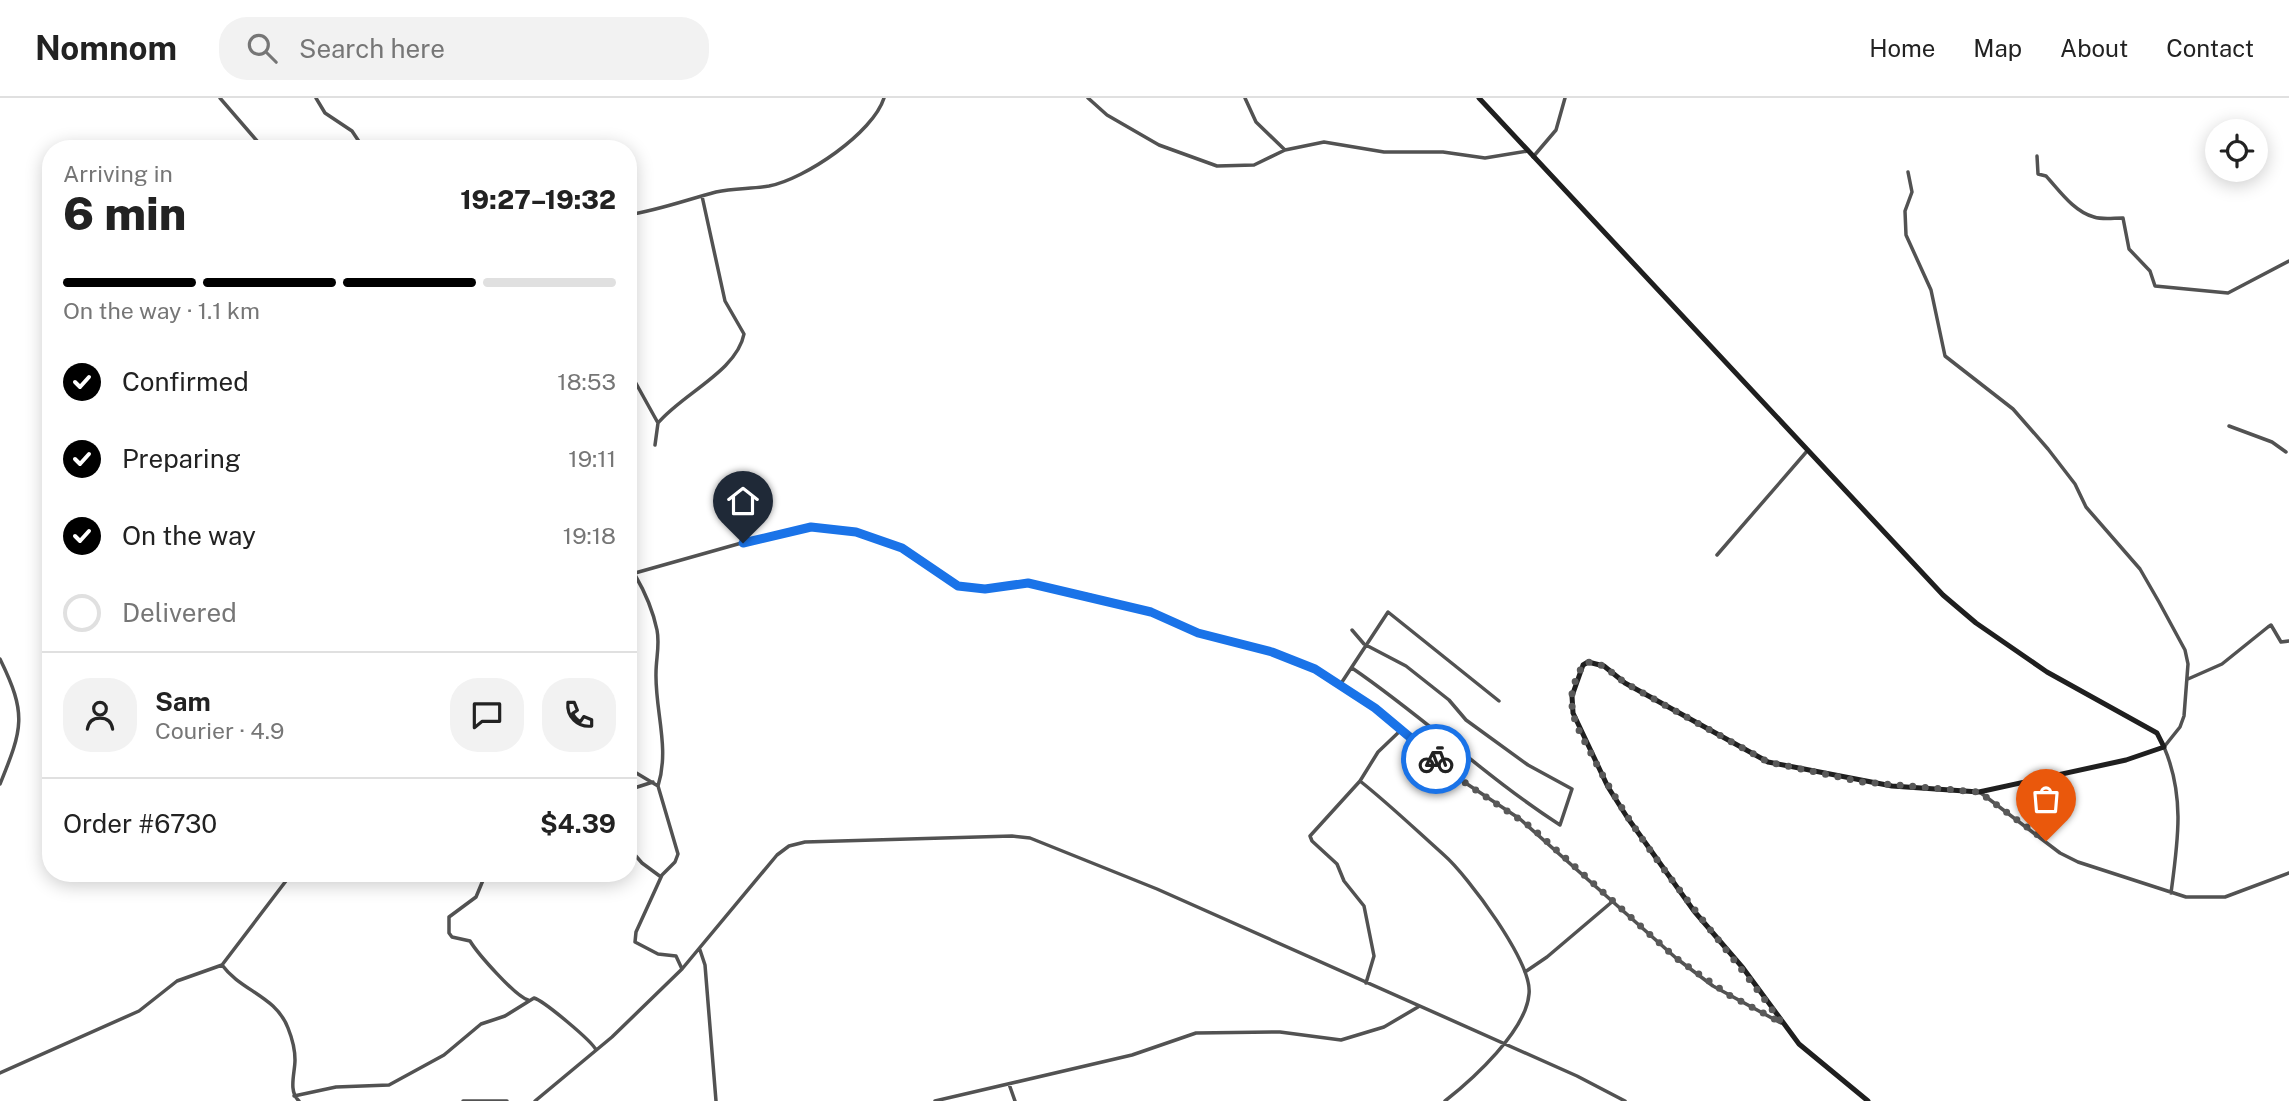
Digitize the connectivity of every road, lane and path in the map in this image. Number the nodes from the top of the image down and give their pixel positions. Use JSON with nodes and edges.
{"nodes":[{"id":1,"x":220,"y":98,"type":"edge"},
{"id":2,"x":316,"y":98,"type":"edge"},
{"id":3,"x":884,"y":98,"type":"edge"},
{"id":4,"x":1088,"y":98,"type":"edge"},
{"id":5,"x":1245,"y":98,"type":"edge"},
{"id":6,"x":1479,"y":98,"type":"edge"},
{"id":7,"x":1565,"y":98,"type":"edge"},
{"id":8,"x":256,"y":140,"type":"edge"},
{"id":9,"x":358,"y":140,"type":"edge"},
{"id":10,"x":1285,"y":150,"type":"junction"},
{"id":11,"x":1528,"y":151,"type":"junction"},
{"id":12,"x":2037,"y":156,"type":"dead end"},
{"id":13,"x":1533,"y":157,"type":"junction"},
{"id":14,"x":1908,"y":172,"type":"dead end"},
{"id":15,"x":702,"y":196,"type":"junction"},
{"id":16,"x":637,"y":214,"type":"edge"},
{"id":17,"x":2289,"y":261,"type":"edge"},
{"id":18,"x":637,"y":385,"type":"edge"},
{"id":19,"x":658,"y":423,"type":"junction"},
{"id":20,"x":2229,"y":426,"type":"dead end"},
{"id":21,"x":655,"y":445,"type":"dead end"},
{"id":22,"x":1808,"y":450,"type":"junction"},
{"id":23,"x":2286,"y":452,"type":"dead end"},
{"id":24,"x":1717,"y":555,"type":"dead end"},
{"id":25,"x":637,"y":574,"type":"edge"},
{"id":26,"x":637,"y":580,"type":"edge"},
{"id":27,"x":1352,"y":630,"type":"dead end"},
{"id":28,"x":2289,"y":641,"type":"edge"},
{"id":29,"x":1364,"y":644,"type":"junction"},
{"id":30,"x":0,"y":659,"type":"edge"},
{"id":31,"x":1352,"y":668,"type":"junction"},
{"id":32,"x":2188,"y":680,"type":"junction"},
{"id":33,"x":1340,"y":685,"type":"junction"},
{"id":34,"x":1499,"y":701,"type":"dead end"},
{"id":35,"x":1401,"y":730,"type":"junction"},
{"id":36,"x":2164,"y":747,"type":"junction"},
{"id":37,"x":637,"y":773,"type":"edge"},
{"id":38,"x":1360,"y":781,"type":"junction"},
{"id":39,"x":653,"y":782,"type":"junction"},
{"id":40,"x":0,"y":784,"type":"edge"},
{"id":41,"x":657,"y":786,"type":"junction"},
{"id":42,"x":637,"y":787,"type":"edge"},
{"id":43,"x":1979,"y":792,"type":"junction"},
{"id":44,"x":637,"y":857,"type":"edge"},
{"id":45,"x":2289,"y":873,"type":"edge"},
{"id":46,"x":661,"y":877,"type":"junction"},
{"id":47,"x":285,"y":882,"type":"edge"},
{"id":48,"x":482,"y":882,"type":"edge"},
{"id":49,"x":2171,"y":893,"type":"junction"},
{"id":50,"x":1613,"y":901,"type":"junction"},
{"id":51,"x":700,"y":950,"type":"junction"},
{"id":52,"x":222,"y":965,"type":"junction"},
{"id":53,"x":682,"y":969,"type":"junction"},
{"id":54,"x":1525,"y":972,"type":"junction"},
{"id":55,"x":1366,"y":982,"type":"junction"},
{"id":56,"x":528,"y":1000,"type":"junction"},
{"id":57,"x":1418,"y":1007,"type":"junction"},
{"id":58,"x":1782,"y":1023,"type":"junction"},
{"id":59,"x":1502,"y":1044,"type":"junction"},
{"id":60,"x":596,"y":1050,"type":"junction"},
{"id":61,"x":0,"y":1073,"type":"edge"},
{"id":62,"x":1009,"y":1084,"type":"junction"},
{"id":63,"x":294,"y":1096,"type":"junction"},
{"id":64,"x":299,"y":1101,"type":"edge"},
{"id":65,"x":463,"y":1101,"type":"edge"},
{"id":66,"x":507,"y":1101,"type":"edge"},
{"id":67,"x":535,"y":1101,"type":"edge"},
{"id":68,"x":716,"y":1101,"type":"edge"},
{"id":69,"x":935,"y":1101,"type":"edge"},
{"id":70,"x":1015,"y":1101,"type":"edge"},
{"id":71,"x":1445,"y":1101,"type":"edge"},
{"id":72,"x":1625,"y":1101,"type":"edge"},
{"id":73,"x":1868,"y":1101,"type":"edge"}],
"edges":[{"from":1,"to":8,"type":"street"},
{"from":2,"to":9,"type":"street"},
{"from":3,"to":15,"type":"street"},
{"from":4,"to":10,"type":"street"},
{"from":5,"to":10,"type":"street"},
{"from":6,"to":11,"type":"main road"},
{"from":7,"to":13,"type":"street"},
{"from":10,"to":11,"type":"street"},
{"from":11,"to":13,"type":"main road"},
{"from":12,"to":17,"type":"street"},
{"from":13,"to":22,"type":"main road"},
{"from":14,"to":32,"type":"street"},
{"from":15,"to":16,"type":"street"},
{"from":15,"to":19,"type":"street"},
{"from":18,"to":19,"type":"street"},
{"from":19,"to":21,"type":"street"},
{"from":20,"to":23,"type":"street"},
{"from":22,"to":24,"type":"street"},
{"from":22,"to":36,"type":"main road"},
{"from":25,"to":33,"type":"street"},
{"from":26,"to":41,"type":"street"},
{"from":27,"to":29,"type":"street"},
{"from":28,"to":32,"type":"street"},
{"from":29,"to":31,"type":"street"},
{"from":29,"to":31,"type":"street"},
{"from":29,"to":34,"type":"street"},
{"from":30,"to":40,"type":"street"},
{"from":31,"to":33,"type":"street"},
{"from":32,"to":36,"type":"street"},
{"from":33,"to":35,"type":"street"},
{"from":35,"to":38,"type":"street"},
{"from":35,"to":50,"type":"street"},
{"from":36,"to":43,"type":"main road"},
{"from":36,"to":49,"type":"street"},
{"from":37,"to":39,"type":"street"},
{"from":38,"to":54,"type":"street"},
{"from":38,"to":55,"type":"street"},
{"from":39,"to":41,"type":"street"},
{"from":39,"to":42,"type":"street"},
{"from":41,"to":46,"type":"street"},
{"from":43,"to":49,"type":"street"},
{"from":43,"to":58,"type":"main road"},
{"from":44,"to":46,"type":"street"},
{"from":45,"to":49,"type":"street"},
{"from":46,"to":53,"type":"street"},
{"from":47,"to":52,"type":"street"},
{"from":48,"to":56,"type":"street"},
{"from":50,"to":54,"type":"street"},
{"from":50,"to":58,"type":"street"},
{"from":51,"to":53,"type":"street"},
{"from":51,"to":55,"type":"street"},
{"from":51,"to":68,"type":"street"},
{"from":52,"to":61,"type":"street"},
{"from":52,"to":63,"type":"street"},
{"from":53,"to":60,"type":"street"},
{"from":54,"to":59,"type":"street"},
{"from":55,"to":57,"type":"street"},
{"from":56,"to":60,"type":"street"},
{"from":56,"to":63,"type":"street"},
{"from":57,"to":59,"type":"street"},
{"from":57,"to":62,"type":"street"},
{"from":58,"to":73,"type":"main road"},
{"from":59,"to":71,"type":"street"},
{"from":59,"to":72,"type":"street"},
{"from":60,"to":67,"type":"street"},
{"from":62,"to":69,"type":"street"},
{"from":62,"to":70,"type":"street"},
{"from":63,"to":64,"type":"street"},
{"from":65,"to":66,"type":"street"}]}
